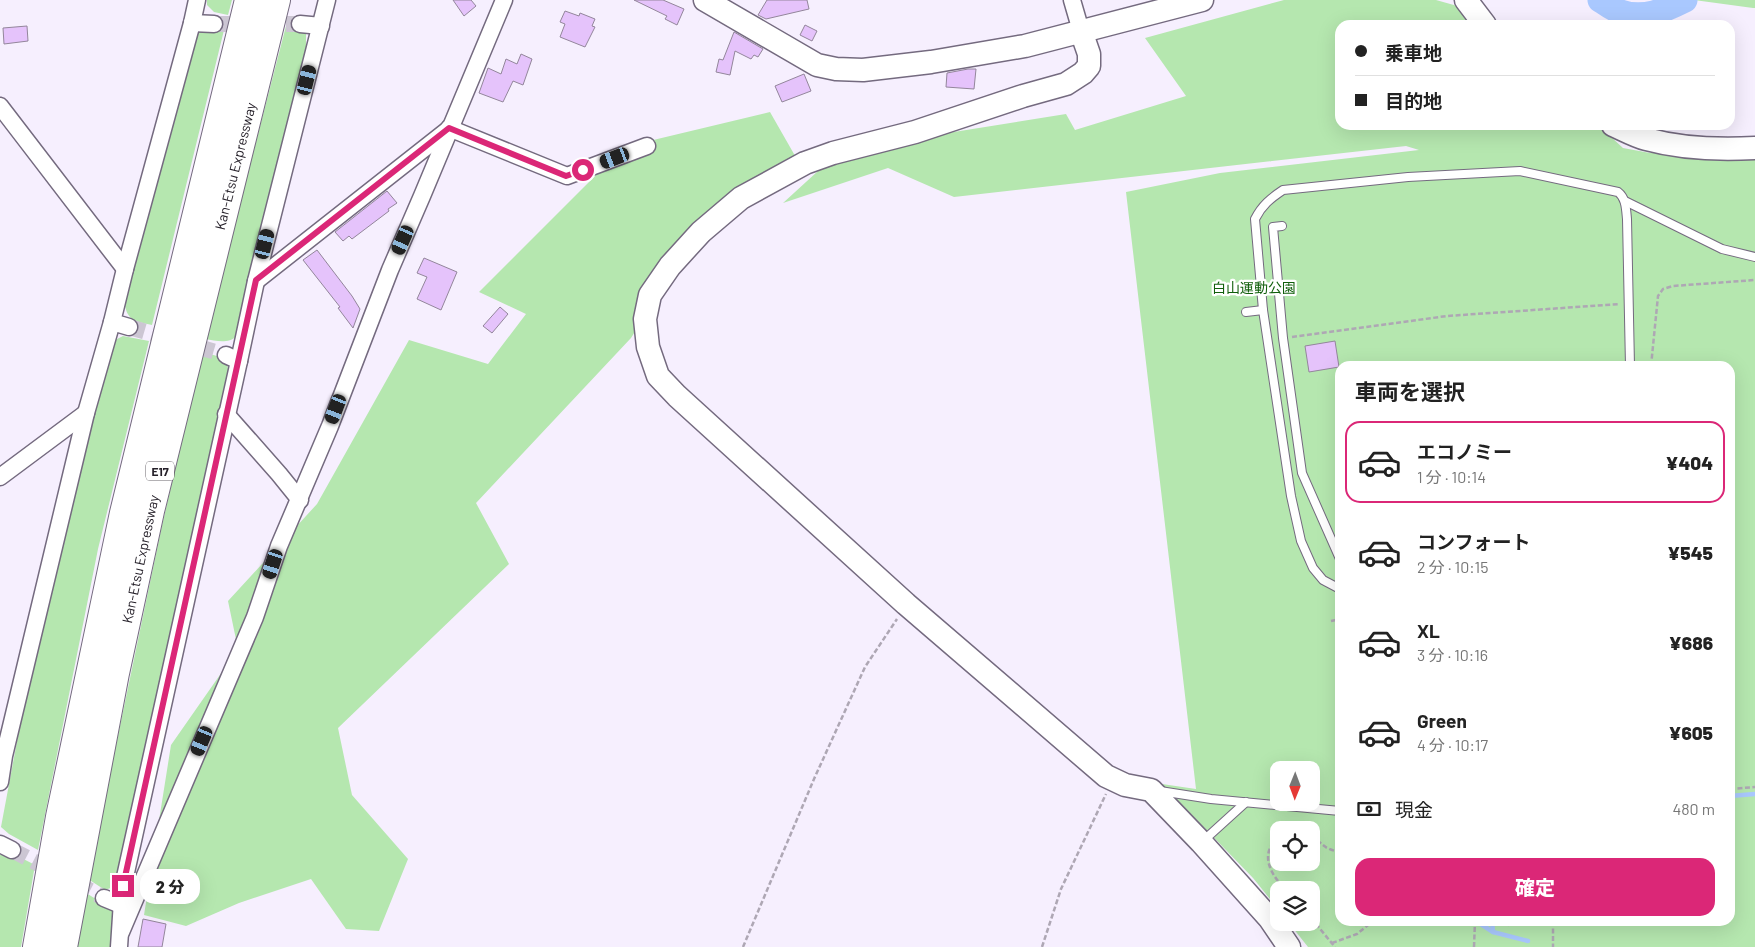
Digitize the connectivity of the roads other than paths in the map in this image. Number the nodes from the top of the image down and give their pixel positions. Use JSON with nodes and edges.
{"nodes":[{"id":1,"x":249,"y":0,"type":"edge"},
{"id":2,"x":276,"y":0,"type":"edge"},
{"id":3,"x":327,"y":0,"type":"edge"},
{"id":4,"x":504,"y":0,"type":"edge"},
{"id":5,"x":705,"y":0,"type":"edge"},
{"id":6,"x":1072,"y":0,"type":"edge"},
{"id":7,"x":1202,"y":0,"type":"edge"},
{"id":8,"x":1466,"y":0,"type":"edge"},
{"id":9,"x":193,"y":8,"type":"edge"},
{"id":10,"x":1481,"y":20,"type":"edge"},
{"id":11,"x":214,"y":24,"type":"tunnel mouth"},
{"id":12,"x":300,"y":24,"type":"tunnel mouth"},
{"id":13,"x":321,"y":26,"type":"junction"},
{"id":14,"x":1080,"y":31,"type":"junction"},
{"id":15,"x":0,"y":106,"type":"edge"},
{"id":16,"x":449,"y":128,"type":"junction"},
{"id":17,"x":1625,"y":130,"type":"edge"},
{"id":18,"x":648,"y":146,"type":"dead end"},
{"id":19,"x":1755,"y":148,"type":"edge"},
{"id":20,"x":1625,"y":201,"type":"junction"},
{"id":21,"x":1282,"y":226,"type":"dead end"},
{"id":22,"x":1755,"y":256,"type":"edge"},
{"id":23,"x":125,"y":269,"type":"junction"},
{"id":24,"x":256,"y":280,"type":"junction"},
{"id":25,"x":1263,"y":310,"type":"junction"},
{"id":26,"x":1246,"y":312,"type":"dead end"},
{"id":27,"x":112,"y":322,"type":"junction"},
{"id":28,"x":129,"y":327,"type":"tunnel mouth"},
{"id":29,"x":1630,"y":361,"type":"edge"},
{"id":30,"x":86,"y":413,"type":"junction"},
{"id":31,"x":226,"y":414,"type":"junction"},
{"id":32,"x":0,"y":477,"type":"edge"},
{"id":33,"x":300,"y":500,"type":"junction"},
{"id":34,"x":1335,"y":548,"type":"edge"},
{"id":35,"x":1335,"y":586,"type":"edge"},
{"id":36,"x":2,"y":758,"type":"edge"},
{"id":37,"x":0,"y":782,"type":"edge"},
{"id":38,"x":1151,"y":790,"type":"junction"},
{"id":39,"x":1246,"y":802,"type":"junction"},
{"id":40,"x":1335,"y":811,"type":"edge"},
{"id":41,"x":1201,"y":842,"type":"junction"},
{"id":42,"x":104,"y":898,"type":"tunnel mouth"},
{"id":43,"x":121,"y":905,"type":"junction"},
{"id":44,"x":120,"y":939,"type":"edge"},
{"id":45,"x":37,"y":947,"type":"edge"},
{"id":46,"x":63,"y":947,"type":"edge"},
{"id":47,"x":1289,"y":947,"type":"edge"}],
"edges":[{"from":1,"to":45,"type":"highway","name":"Kan-Etsu Expressway","number":"E17"},
{"from":2,"to":46,"type":"highway","name":"Kan-Etsu Expressway","number":"E17"},
{"from":3,"to":13,"type":"street"},
{"from":4,"to":16,"type":"street"},
{"from":5,"to":14,"type":"street"},
{"from":6,"to":14,"type":"street"},
{"from":7,"to":14,"type":"street"},
{"from":8,"to":10,"type":"street"},
{"from":9,"to":11,"type":"street"},
{"from":9,"to":23,"type":"street"},
{"from":12,"to":13,"type":"street"},
{"from":13,"to":24,"type":"street"},
{"from":14,"to":38,"type":"street"},
{"from":15,"to":23,"type":"street"},
{"from":16,"to":18,"type":"street"},
{"from":16,"to":24,"type":"street"},
{"from":16,"to":33,"type":"street"},
{"from":17,"to":19,"type":"street"},
{"from":20,"to":22,"type":"lane"},
{"from":20,"to":25,"type":"lane"},
{"from":20,"to":29,"type":"lane"},
{"from":21,"to":34,"type":"lane"},
{"from":23,"to":27,"type":"street"},
{"from":24,"to":31,"type":"street"},
{"from":25,"to":26,"type":"lane"},
{"from":25,"to":35,"type":"lane"},
{"from":27,"to":28,"type":"street"},
{"from":27,"to":30,"type":"street"},
{"from":30,"to":32,"type":"street"},
{"from":30,"to":36,"type":"street"},
{"from":31,"to":33,"type":"street"},
{"from":31,"to":43,"type":"street"},
{"from":33,"to":44,"type":"street"},
{"from":36,"to":37,"type":"street"},
{"from":38,"to":39,"type":"lane"},
{"from":38,"to":41,"type":"street"},
{"from":39,"to":40,"type":"lane"},
{"from":39,"to":41,"type":"lane"},
{"from":41,"to":47,"type":"street"},
{"from":42,"to":43,"type":"street"},
{"from":43,"to":44,"type":"street"}]}
